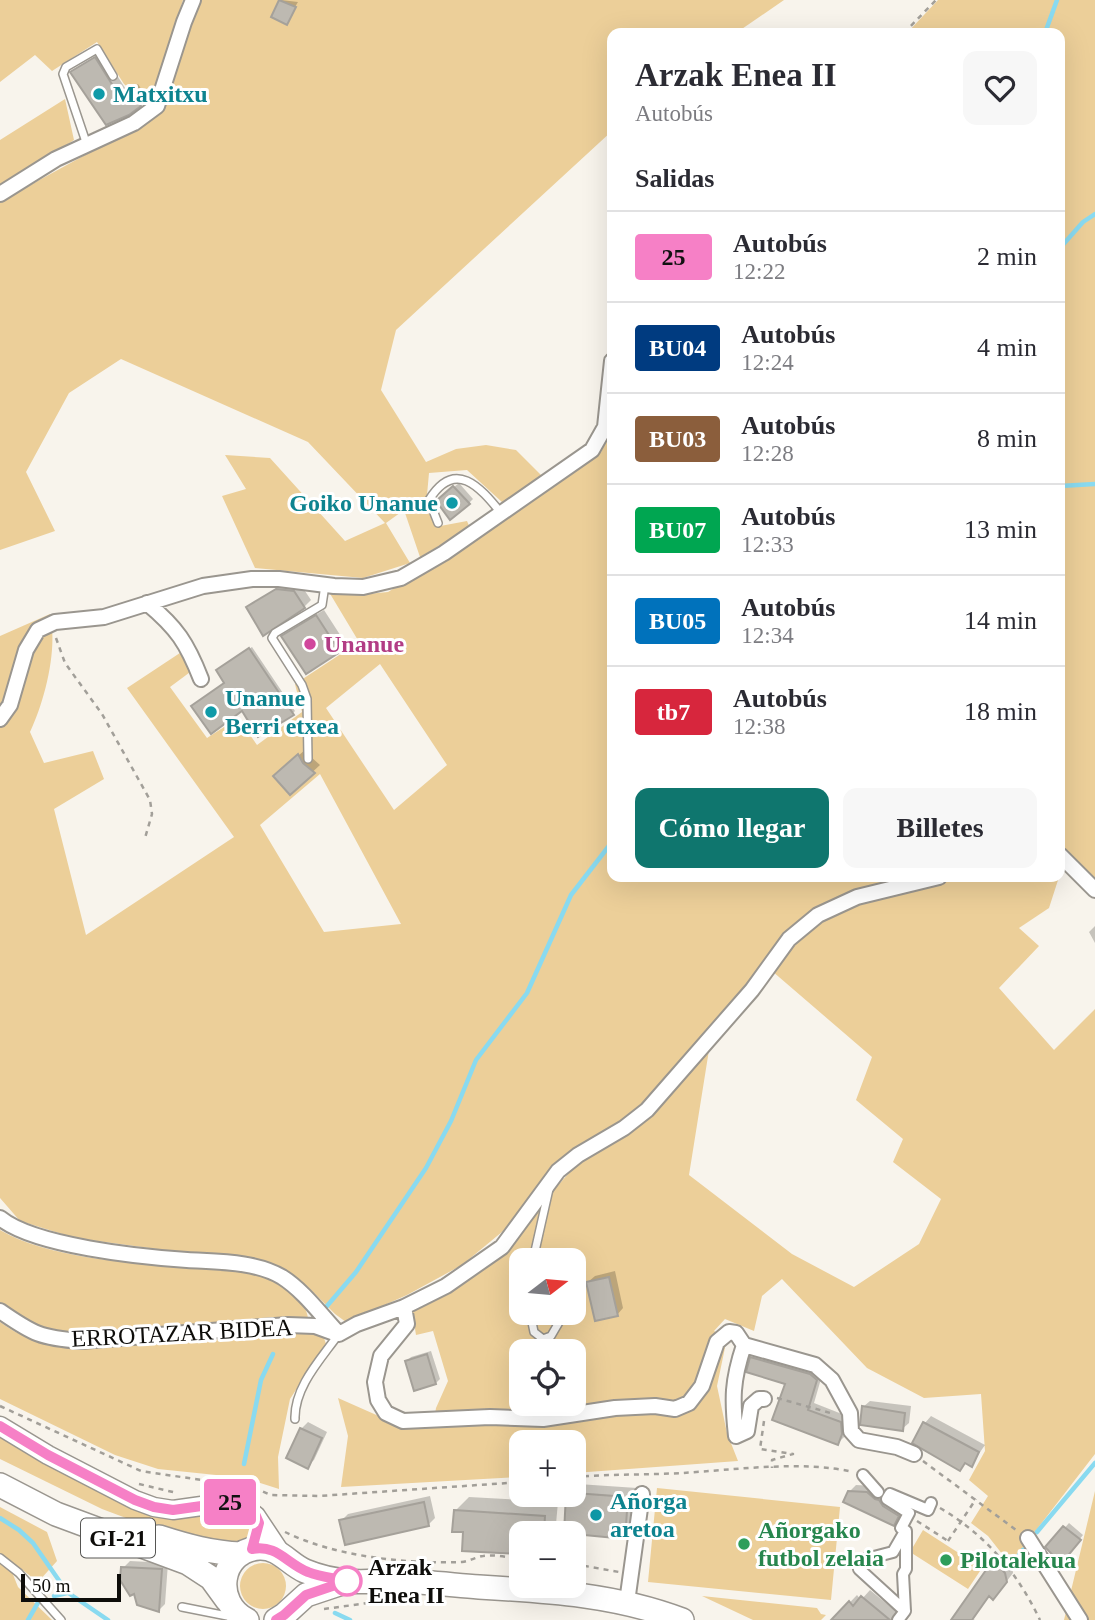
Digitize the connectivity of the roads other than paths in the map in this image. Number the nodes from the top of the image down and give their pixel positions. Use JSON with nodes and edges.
{"nodes":[{"id":1,"x":193,"y":0,"type":"edge"},
{"id":2,"x":113,"y":75,"type":"dead end"},
{"id":3,"x":87,"y":145,"type":"junction"},
{"id":4,"x":0,"y":194,"type":"edge"},
{"id":5,"x":607,"y":415,"type":"edge"},
{"id":6,"x":501,"y":513,"type":"junction"},
{"id":7,"x":438,"y":523,"type":"dead end"},
{"id":8,"x":325,"y":585,"type":"junction"},
{"id":9,"x":147,"y":603,"type":"junction"},
{"id":10,"x":201,"y":678,"type":"dead end"},
{"id":11,"x":0,"y":719,"type":"edge"},
{"id":12,"x":308,"y":759,"type":"dead end"},
{"id":13,"x":1065,"y":860,"type":"edge"},
{"id":14,"x":918,"y":882,"type":"edge"},
{"id":15,"x":1095,"y":890,"type":"edge"},
{"id":16,"x":550,"y":1182,"type":"junction"},
{"id":17,"x":1,"y":1219,"type":"edge"},
{"id":18,"x":536,"y":1248,"type":"edge"},
{"id":19,"x":404,"y":1307,"type":"junction"},
{"id":20,"x":0,"y":1311,"type":"edge"},
{"id":21,"x":533,"y":1325,"type":"edge"},
{"id":22,"x":557,"y":1325,"type":"edge"},
{"id":23,"x":339,"y":1334,"type":"junction"},
{"id":24,"x":744,"y":1345,"type":"junction"},
{"id":25,"x":764,"y":1399,"type":"road end"},
{"id":26,"x":295,"y":1419,"type":"dead end"},
{"id":27,"x":0,"y":1426,"type":"edge"},
{"id":28,"x":914,"y":1454,"type":"road end"},
{"id":29,"x":0,"y":1473,"type":"edge"},
{"id":30,"x":863,"y":1475,"type":"road end"},
{"id":31,"x":0,"y":1485,"type":"edge"},
{"id":32,"x":878,"y":1492,"type":"dead end"},
{"id":33,"x":642,"y":1494,"type":"dead end"},
{"id":34,"x":931,"y":1503,"type":"road end"},
{"id":35,"x":914,"y":1519,"type":"road end"},
{"id":36,"x":259,"y":1523,"type":"junction"},
{"id":37,"x":906,"y":1531,"type":"junction"},
{"id":38,"x":1028,"y":1538,"type":"road end"},
{"id":39,"x":246,"y":1552,"type":"junction"},
{"id":40,"x":0,"y":1558,"type":"edge"},
{"id":41,"x":286,"y":1558,"type":"junction"},
{"id":42,"x":347,"y":1581,"type":"junction"},
{"id":43,"x":227,"y":1600,"type":"junction"},
{"id":44,"x":627,"y":1602,"type":"junction"},
{"id":45,"x":182,"y":1607,"type":"dead end"},
{"id":46,"x":284,"y":1613,"type":"edge"},
{"id":47,"x":902,"y":1615,"type":"edge"},
{"id":48,"x":245,"y":1619,"type":"edge"},
{"id":49,"x":61,"y":1620,"type":"edge"},
{"id":50,"x":682,"y":1620,"type":"edge"},
{"id":51,"x":1080,"y":1620,"type":"edge"}],
"edges":[{"from":1,"to":3,"type":"street"},
{"from":2,"to":3,"type":"lane"},
{"from":3,"to":4,"type":"street"},
{"from":5,"to":6,"type":"street"},
{"from":6,"to":7,"type":"lane"},
{"from":6,"to":8,"type":"street"},
{"from":8,"to":9,"type":"street"},
{"from":8,"to":12,"type":"lane"},
{"from":9,"to":10,"type":"street"},
{"from":9,"to":11,"type":"street"},
{"from":13,"to":15,"type":"street"},
{"from":14,"to":16,"type":"street"},
{"from":16,"to":18,"type":"lane"},
{"from":16,"to":19,"type":"street"},
{"from":17,"to":23,"type":"street","name":"ERROTAZAR BIDEA"},
{"from":19,"to":23,"type":"street"},
{"from":19,"to":24,"type":"street"},
{"from":20,"to":23,"type":"street","name":"ERROTAZAR BIDEA"},
{"from":21,"to":22,"type":"lane"},
{"from":23,"to":26,"type":"lane"},
{"from":24,"to":25,"type":"street"},
{"from":24,"to":28,"type":"street"},
{"from":27,"to":36,"type":"street"},
{"from":29,"to":39,"type":"main road","number":"GI-21"},
{"from":30,"to":32,"type":"street"},
{"from":31,"to":43,"type":"main road","number":"GI-21"},
{"from":33,"to":44,"type":"street"},
{"from":34,"to":37,"type":"street"},
{"from":35,"to":37,"type":"street"},
{"from":36,"to":39,"type":"street"},
{"from":36,"to":41,"type":"street"},
{"from":37,"to":47,"type":"street"},
{"from":37,"to":47,"type":"street"},
{"from":38,"to":51,"type":"street"},
{"from":39,"to":41,"type":"main road","number":"GI-21"},
{"from":39,"to":43,"type":"main road"},
{"from":40,"to":49,"type":"lane"},
{"from":41,"to":42,"type":"main road","number":"GI-21"},
{"from":41,"to":46,"type":"main road"},
{"from":42,"to":44,"type":"main road","number":"GI-21"},
{"from":42,"to":46,"type":"main road"},
{"from":43,"to":48,"type":"main road","number":"GI-21"},
{"from":44,"to":50,"type":"main road","number":"GI-21"},
{"from":45,"to":48,"type":"lane"}]}
